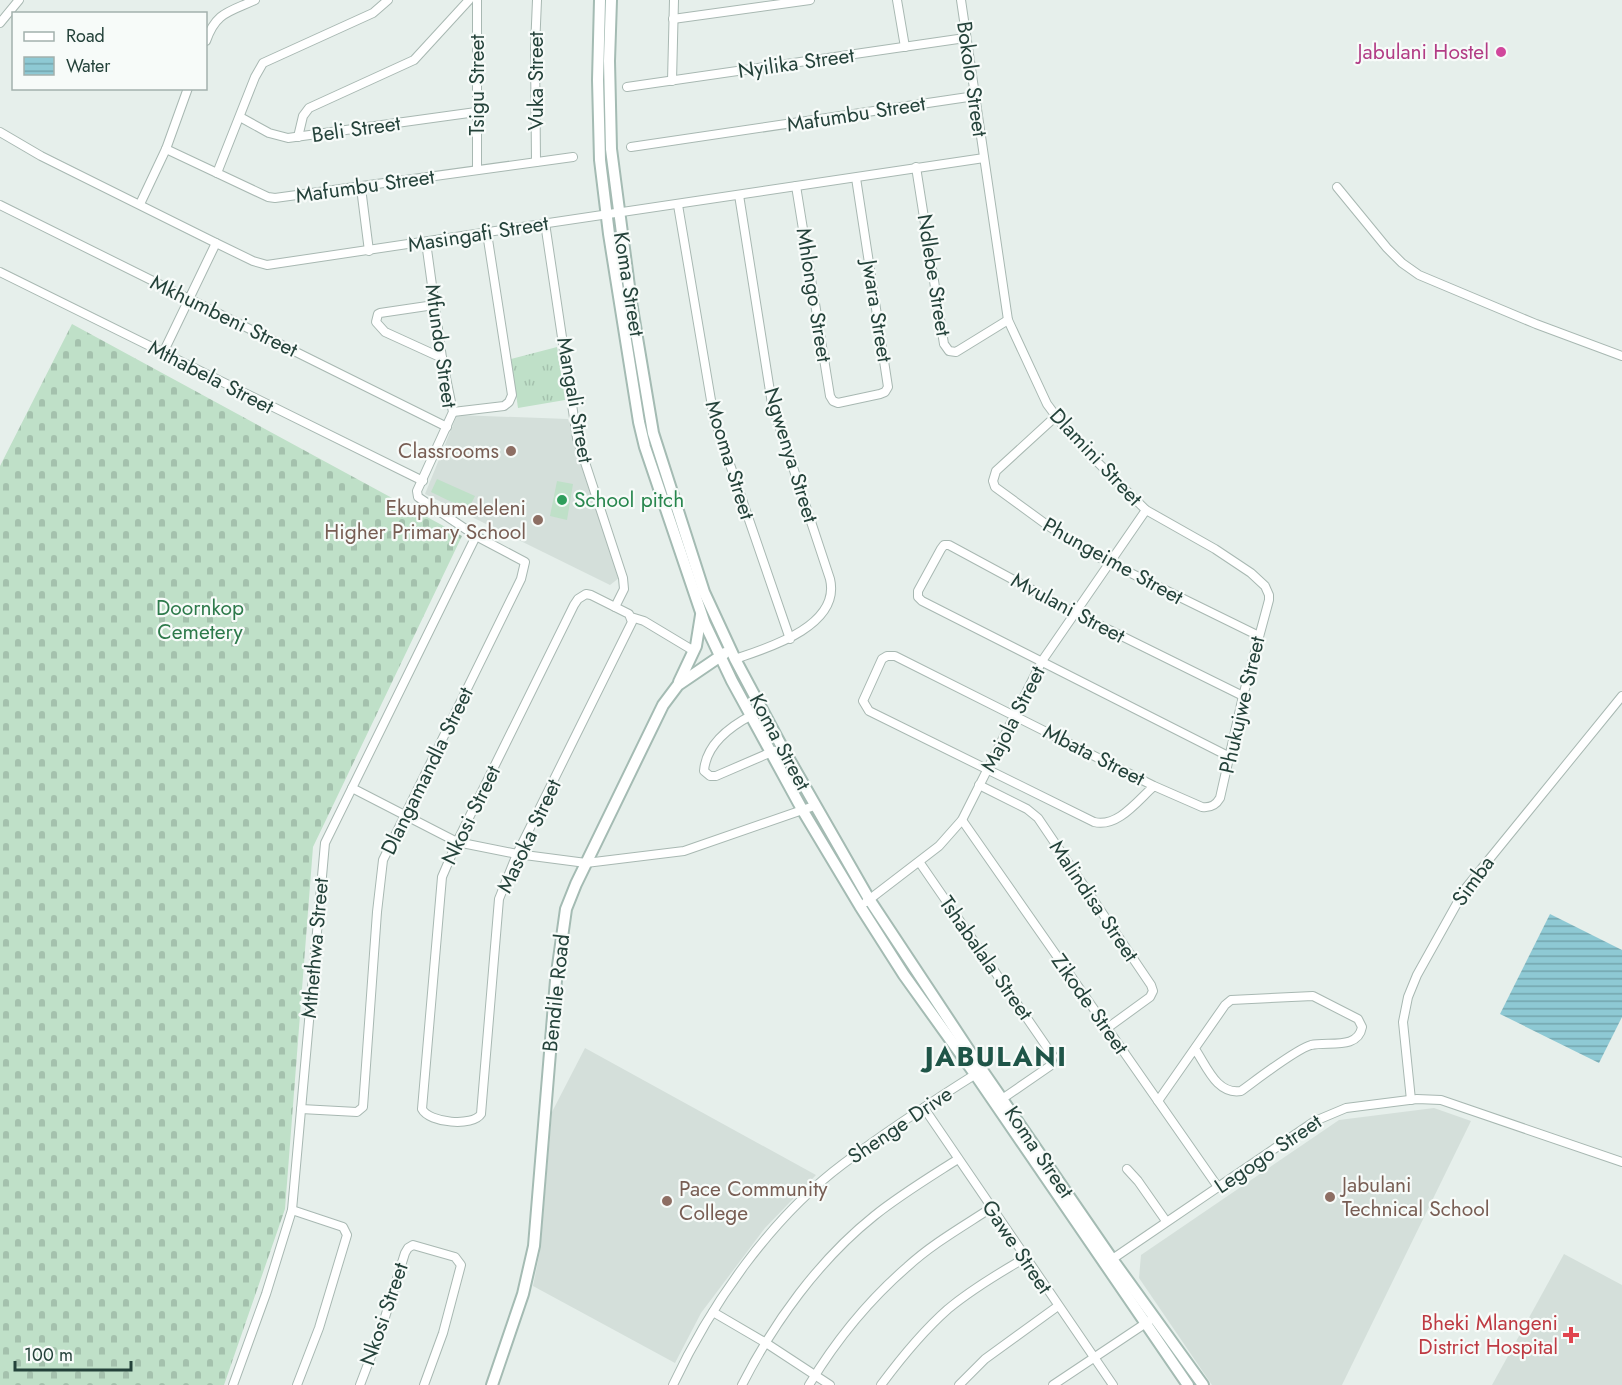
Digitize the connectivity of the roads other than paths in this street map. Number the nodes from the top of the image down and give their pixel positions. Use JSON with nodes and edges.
{"nodes":[{"id":1,"x":19,"y":0,"type":"edge"},
{"id":2,"x":255,"y":0,"type":"edge"},
{"id":3,"x":388,"y":0,"type":"edge"},
{"id":4,"x":469,"y":0,"type":"edge"},
{"id":5,"x":477,"y":0,"type":"edge"},
{"id":6,"x":537,"y":0,"type":"edge"},
{"id":7,"x":600,"y":0,"type":"edge"},
{"id":8,"x":611,"y":0,"type":"edge"},
{"id":9,"x":674,"y":0,"type":"edge"},
{"id":10,"x":810,"y":0,"type":"edge"},
{"id":11,"x":897,"y":0,"type":"edge"},
{"id":12,"x":961,"y":0,"type":"edge"},
{"id":13,"x":673,"y":19,"type":"junction"},
{"id":14,"x":0,"y":23,"type":"edge"},
{"id":15,"x":207,"y":38,"type":"edge"},
{"id":16,"x":965,"y":38,"type":"junction"},
{"id":17,"x":905,"y":47,"type":"junction"},
{"id":18,"x":672,"y":81,"type":"junction"},
{"id":19,"x":627,"y":87,"type":"dead end"},
{"id":20,"x":187,"y":90,"type":"edge"},
{"id":21,"x":975,"y":96,"type":"junction"},
{"id":22,"x":476,"y":112,"type":"junction"},
{"id":23,"x":240,"y":117,"type":"junction"},
{"id":24,"x":0,"y":132,"type":"edge"},
{"id":25,"x":298,"y":137,"type":"junction"},
{"id":26,"x":631,"y":147,"type":"dead end"},
{"id":27,"x":166,"y":149,"type":"junction"},
{"id":28,"x":573,"y":157,"type":"dead end"},
{"id":29,"x":984,"y":158,"type":"junction"},
{"id":30,"x":536,"y":162,"type":"junction"},
{"id":31,"x":916,"y":167,"type":"junction"},
{"id":32,"x":477,"y":170,"type":"junction"},
{"id":33,"x":217,"y":173,"type":"junction"},
{"id":34,"x":856,"y":178,"type":"junction"},
{"id":35,"x":796,"y":186,"type":"junction"},
{"id":36,"x":1337,"y":187,"type":"dead end"},
{"id":37,"x":361,"y":188,"type":"junction"},
{"id":38,"x":739,"y":195,"type":"junction"},
{"id":39,"x":140,"y":204,"type":"junction"},
{"id":40,"x":0,"y":205,"type":"edge"},
{"id":41,"x":678,"y":205,"type":"junction"},
{"id":42,"x":618,"y":212,"type":"junction"},
{"id":43,"x":606,"y":214,"type":"junction"},
{"id":44,"x":545,"y":223,"type":"junction"},
{"id":45,"x":487,"y":233,"type":"junction"},
{"id":46,"x":426,"y":242,"type":"junction"},
{"id":47,"x":216,"y":243,"type":"junction"},
{"id":48,"x":369,"y":251,"type":"junction"},
{"id":49,"x":0,"y":272,"type":"edge"},
{"id":50,"x":189,"y":299,"type":"junction"},
{"id":51,"x":434,"y":305,"type":"junction"},
{"id":52,"x":1008,"y":320,"type":"junction"},
{"id":53,"x":163,"y":353,"type":"junction"},
{"id":54,"x":1622,"y":356,"type":"edge"},
{"id":55,"x":442,"y":358,"type":"junction"},
{"id":56,"x":834,"y":402,"type":"joint"},
{"id":57,"x":453,"y":412,"type":"junction"},
{"id":58,"x":1055,"y":417,"type":"junction"},
{"id":59,"x":447,"y":427,"type":"junction"},
{"id":60,"x":423,"y":481,"type":"junction"},
{"id":61,"x":1146,"y":510,"type":"junction"},
{"id":62,"x":476,"y":536,"type":"junction"},
{"id":63,"x":1109,"y":564,"type":"junction"},
{"id":64,"x":1268,"y":591,"type":"joint"},
{"id":65,"x":615,"y":607,"type":"junction"},
{"id":66,"x":701,"y":611,"type":"junction"},
{"id":67,"x":1075,"y":613,"type":"junction"},
{"id":68,"x":632,"y":620,"type":"junction"},
{"id":69,"x":1259,"y":636,"type":"junction"},
{"id":70,"x":790,"y":639,"type":"junction"},
{"id":71,"x":694,"y":651,"type":"junction"},
{"id":72,"x":733,"y":655,"type":"junction"},
{"id":73,"x":719,"y":656,"type":"junction"},
{"id":74,"x":1042,"y":661,"type":"junction"},
{"id":75,"x":678,"y":685,"type":"junction"},
{"id":76,"x":1243,"y":696,"type":"junction"},
{"id":77,"x":1622,"y":696,"type":"edge"},
{"id":78,"x":752,"y":714,"type":"junction"},
{"id":79,"x":1015,"y":715,"type":"junction"},
{"id":80,"x":777,"y":749,"type":"junction"},
{"id":81,"x":1230,"y":757,"type":"junction"},
{"id":82,"x":987,"y":770,"type":"junction"},
{"id":83,"x":979,"y":785,"type":"junction"},
{"id":84,"x":1154,"y":786,"type":"junction"},
{"id":85,"x":352,"y":788,"type":"junction"},
{"id":86,"x":814,"y":806,"type":"junction"},
{"id":87,"x":1202,"y":807,"type":"joint"},
{"id":88,"x":803,"y":811,"type":"junction"},
{"id":89,"x":404,"y":815,"type":"junction"},
{"id":90,"x":962,"y":820,"type":"junction"},
{"id":91,"x":457,"y":842,"type":"junction"},
{"id":92,"x":517,"y":854,"type":"junction"},
{"id":93,"x":586,"y":863,"type":"junction"},
{"id":94,"x":920,"y":863,"type":"junction"},
{"id":95,"x":869,"y":899,"type":"junction"},
{"id":96,"x":860,"y":906,"type":"junction"},
{"id":97,"x":1107,"y":1029,"type":"junction"},
{"id":98,"x":1195,"y":1048,"type":"junction"},
{"id":99,"x":979,"y":1072,"type":"junction"},
{"id":100,"x":1002,"y":1099,"type":"junction"},
{"id":101,"x":1411,"y":1100,"type":"junction"},
{"id":102,"x":1158,"y":1101,"type":"junction"},
{"id":103,"x":924,"y":1107,"type":"junction"},
{"id":104,"x":301,"y":1109,"type":"junction"},
{"id":105,"x":425,"y":1115,"type":"joint"},
{"id":106,"x":958,"y":1159,"type":"junction"},
{"id":107,"x":1622,"y":1162,"type":"edge"},
{"id":108,"x":1127,"y":1169,"type":"dead end"},
{"id":109,"x":1218,"y":1187,"type":"junction"},
{"id":110,"x":991,"y":1208,"type":"junction"},
{"id":111,"x":292,"y":1210,"type":"junction"},
{"id":112,"x":1166,"y":1221,"type":"junction"},
{"id":113,"x":1025,"y":1258,"type":"junction"},
{"id":114,"x":1108,"y":1262,"type":"junction"},
{"id":115,"x":1058,"y":1306,"type":"junction"},
{"id":116,"x":712,"y":1312,"type":"junction"},
{"id":117,"x":1150,"y":1321,"type":"junction"},
{"id":118,"x":766,"y":1343,"type":"junction"},
{"id":119,"x":1094,"y":1358,"type":"junction"},
{"id":120,"x":815,"y":1376,"type":"junction"},
{"id":121,"x":233,"y":1385,"type":"edge"},
{"id":122,"x":297,"y":1385,"type":"edge"},
{"id":123,"x":360,"y":1385,"type":"edge"},
{"id":124,"x":424,"y":1385,"type":"edge"},
{"id":125,"x":492,"y":1385,"type":"edge"},
{"id":126,"x":673,"y":1385,"type":"edge"},
{"id":127,"x":742,"y":1385,"type":"edge"},
{"id":128,"x":809,"y":1385,"type":"edge"},
{"id":129,"x":830,"y":1385,"type":"edge"},
{"id":130,"x":881,"y":1385,"type":"edge"},
{"id":131,"x":959,"y":1385,"type":"edge"},
{"id":132,"x":1053,"y":1385,"type":"edge"},
{"id":133,"x":1113,"y":1385,"type":"edge"},
{"id":134,"x":1188,"y":1385,"type":"edge"},
{"id":135,"x":1203,"y":1385,"type":"edge"}],
"edges":[{"from":1,"to":14,"type":"street"},
{"from":2,"to":15,"type":"street"},
{"from":3,"to":23,"type":"street"},
{"from":4,"to":25,"type":"street"},
{"from":5,"to":22,"type":"street","name":"Tsigu Street"},
{"from":6,"to":30,"type":"street","name":"Vuka Street"},
{"from":7,"to":43,"type":"main road","name":"Koma Street"},
{"from":8,"to":42,"type":"main road","name":"Koma Street"},
{"from":9,"to":13,"type":"street"},
{"from":10,"to":13,"type":"street"},
{"from":11,"to":17,"type":"street"},
{"from":12,"to":16,"type":"street","name":"Bokolo Street"},
{"from":13,"to":18,"type":"street"},
{"from":16,"to":17,"type":"street","name":"Nyilika Street"},
{"from":16,"to":21,"type":"street","name":"Bokolo Street"},
{"from":17,"to":18,"type":"street","name":"Nyilika Street"},
{"from":18,"to":19,"type":"street","name":"Nyilika Street"},
{"from":20,"to":27,"type":"street"},
{"from":21,"to":26,"type":"street","name":"Mafumbu Street"},
{"from":21,"to":29,"type":"street","name":"Bokolo Street"},
{"from":22,"to":25,"type":"street","name":"Beli Street"},
{"from":22,"to":32,"type":"street","name":"Tsigu Street"},
{"from":23,"to":25,"type":"street","name":"Beli Street"},
{"from":23,"to":33,"type":"street"},
{"from":24,"to":39,"type":"street","name":"Masingafi Street"},
{"from":27,"to":33,"type":"street","name":"Mafumbu Street"},
{"from":27,"to":39,"type":"street"},
{"from":28,"to":30,"type":"street","name":"Mafumbu Street"},
{"from":29,"to":31,"type":"street","name":"Masingafi Street"},
{"from":29,"to":52,"type":"street","name":"Dlamini Street"},
{"from":30,"to":32,"type":"street","name":"Mafumbu Street"},
{"from":31,"to":34,"type":"street","name":"Masingafi Street"},
{"from":31,"to":52,"type":"street","name":"Ndlebe Street"},
{"from":32,"to":37,"type":"street","name":"Mafumbu Street"},
{"from":33,"to":37,"type":"street","name":"Mafumbu Street"},
{"from":34,"to":35,"type":"street","name":"Masingafi Street"},
{"from":34,"to":56,"type":"street","name":"Jwara Street"},
{"from":35,"to":38,"type":"street","name":"Masingafi Street"},
{"from":35,"to":56,"type":"street","name":"Mhlongo Street"},
{"from":36,"to":54,"type":"street"},
{"from":37,"to":48,"type":"street"},
{"from":38,"to":41,"type":"street","name":"Masingafi Street"},
{"from":38,"to":70,"type":"street","name":"Ngwenya Street"},
{"from":39,"to":47,"type":"street","name":"Masingafi Street"},
{"from":40,"to":50,"type":"street","name":"Mkhumbeni Street"},
{"from":41,"to":42,"type":"street","name":"Masingafi Street"},
{"from":41,"to":70,"type":"street","name":"Mooma Street"},
{"from":42,"to":43,"type":"street","name":"Masingafi Street"},
{"from":42,"to":72,"type":"main road","name":"Koma Street"},
{"from":43,"to":44,"type":"street","name":"Masingafi Street"},
{"from":43,"to":66,"type":"main road","name":"Koma Street"},
{"from":44,"to":45,"type":"street","name":"Masingafi Street"},
{"from":44,"to":65,"type":"street","name":"Mangali Street"},
{"from":45,"to":46,"type":"street","name":"Masingafi Street"},
{"from":45,"to":57,"type":"street"},
{"from":46,"to":48,"type":"street","name":"Masingafi Street"},
{"from":46,"to":51,"type":"street","name":"Mfundo Street"},
{"from":47,"to":48,"type":"street","name":"Masingafi Street"},
{"from":47,"to":50,"type":"street"},
{"from":49,"to":53,"type":"street","name":"Mthabela Street"},
{"from":50,"to":53,"type":"street"},
{"from":50,"to":59,"type":"street","name":"Mkhumbeni Street"},
{"from":51,"to":55,"type":"street","name":"Mfundo Street"},
{"from":51,"to":55,"type":"street"},
{"from":52,"to":58,"type":"street","name":"Dlamini Street"},
{"from":53,"to":60,"type":"street","name":"Mthabela Street"},
{"from":55,"to":57,"type":"street","name":"Mfundo Street"},
{"from":57,"to":59,"type":"street","name":"Mfundo Street"},
{"from":58,"to":61,"type":"street","name":"Dlamini Street"},
{"from":58,"to":63,"type":"street","name":"Phungeime Street"},
{"from":59,"to":60,"type":"street","name":"Mfundo Street"},
{"from":60,"to":62,"type":"street"},
{"from":61,"to":63,"type":"street","name":"Majola Street"},
{"from":61,"to":64,"type":"street","name":"Dlamini Street"},
{"from":62,"to":85,"type":"street","name":"Mthethwa Street"},
{"from":62,"to":89,"type":"street","name":"Dlangamandla Street"},
{"from":63,"to":67,"type":"street","name":"Majola Street"},
{"from":63,"to":69,"type":"street","name":"Phungeime Street"},
{"from":64,"to":69,"type":"street","name":"Phukujwe Street"},
{"from":65,"to":68,"type":"street","name":"Nkosi Street"},
{"from":65,"to":91,"type":"street","name":"Nkosi Street"},
{"from":66,"to":71,"type":"main road"},
{"from":66,"to":73,"type":"main road","name":"Koma Street"},
{"from":67,"to":74,"type":"street","name":"Majola Street"},
{"from":67,"to":74,"type":"street","name":"Mvulani Street"},
{"from":67,"to":76,"type":"street","name":"Mvulani Street"},
{"from":68,"to":71,"type":"street","name":"Nkosi Street"},
{"from":68,"to":92,"type":"street","name":"Masoka Street"},
{"from":69,"to":76,"type":"street","name":"Phukujwe Street"},
{"from":70,"to":72,"type":"street","name":"Ngwenya Street"},
{"from":71,"to":75,"type":"main road"},
{"from":72,"to":73,"type":"main road","name":"Bendile Road"},
{"from":72,"to":80,"type":"main road","name":"Koma Street"},
{"from":73,"to":75,"type":"main road","name":"Bendile Road"},
{"from":73,"to":78,"type":"main road","name":"Koma Street"},
{"from":74,"to":79,"type":"street","name":"Majola Street"},
{"from":74,"to":81,"type":"street"},
{"from":75,"to":93,"type":"main road","name":"Bendile Road"},
{"from":76,"to":81,"type":"street","name":"Phukujwe Street"},
{"from":77,"to":101,"type":"street","name":"Simba"},
{"from":78,"to":80,"type":"main road","name":"Koma Street"},
{"from":78,"to":80,"type":"street"},
{"from":79,"to":82,"type":"street","name":"Majola Street"},
{"from":79,"to":82,"type":"street","name":"Mbata Street"},
{"from":79,"to":84,"type":"street","name":"Mbata Street"},
{"from":80,"to":86,"type":"main road","name":"Koma Street"},
{"from":80,"to":88,"type":"main road","name":"Koma Street"},
{"from":81,"to":87,"type":"street","name":"Phukujwe Street"},
{"from":82,"to":83,"type":"street","name":"Majola Street"},
{"from":82,"to":84,"type":"street"},
{"from":83,"to":90,"type":"street","name":"Majola Street"},
{"from":83,"to":97,"type":"street","name":"Malindisa Street"},
{"from":84,"to":87,"type":"street","name":"Mbata Street"},
{"from":85,"to":89,"type":"street"},
{"from":85,"to":104,"type":"street","name":"Mthethwa Street"},
{"from":86,"to":88,"type":"street"},
{"from":86,"to":95,"type":"main road","name":"Koma Street"},
{"from":88,"to":93,"type":"street"},
{"from":88,"to":96,"type":"main road","name":"Koma Street"},
{"from":89,"to":91,"type":"street"},
{"from":89,"to":104,"type":"street","name":"Dlangamandla Street"},
{"from":90,"to":94,"type":"street","name":"Majola Street"},
{"from":90,"to":97,"type":"street","name":"Zikode Street"},
{"from":91,"to":92,"type":"street"},
{"from":91,"to":105,"type":"street","name":"Nkosi Street"},
{"from":92,"to":93,"type":"street"},
{"from":92,"to":105,"type":"street","name":"Masoka Street"},
{"from":93,"to":125,"type":"main road","name":"Bendile Road"},
{"from":94,"to":95,"type":"street","name":"Majola Street"},
{"from":94,"to":100,"type":"street","name":"Tshabalala Street"},
{"from":95,"to":96,"type":"street","name":"Majola Street"},
{"from":95,"to":99,"type":"main road","name":"Koma Street"},
{"from":96,"to":99,"type":"main road","name":"Koma Street"},
{"from":97,"to":102,"type":"street","name":"Zikode Street"},
{"from":98,"to":98,"type":"street"},
{"from":98,"to":102,"type":"street"},
{"from":99,"to":100,"type":"main road","name":"Koma Street"},
{"from":99,"to":103,"type":"street","name":"Shenge Drive"},
{"from":99,"to":114,"type":"main road","name":"Koma Street"},
{"from":100,"to":114,"type":"main road","name":"Koma Street"},
{"from":101,"to":107,"type":"street","name":"Legogo Street"},
{"from":101,"to":109,"type":"street","name":"Legogo Street"},
{"from":102,"to":109,"type":"street","name":"Zikode Street"},
{"from":103,"to":106,"type":"street","name":"Gawe Street"},
{"from":103,"to":116,"type":"street","name":"Shenge Drive"},
{"from":104,"to":111,"type":"street","name":"Mthethwa Street"},
{"from":106,"to":110,"type":"street","name":"Gawe Street"},
{"from":106,"to":118,"type":"street"},
{"from":108,"to":112,"type":"street"},
{"from":109,"to":112,"type":"street","name":"Legogo Street"},
{"from":110,"to":113,"type":"street","name":"Gawe Street"},
{"from":110,"to":120,"type":"street"},
{"from":111,"to":121,"type":"street","name":"Mthethwa Street"},
{"from":111,"to":122,"type":"street"},
{"from":112,"to":114,"type":"street","name":"Legogo Street"},
{"from":113,"to":115,"type":"street","name":"Gawe Street"},
{"from":113,"to":130,"type":"street"},
{"from":114,"to":117,"type":"main road","name":"Koma Street"},
{"from":115,"to":119,"type":"street","name":"Gawe Street"},
{"from":115,"to":131,"type":"street"},
{"from":116,"to":118,"type":"street"},
{"from":116,"to":126,"type":"street","name":"Shenge Drive"},
{"from":117,"to":119,"type":"street"},
{"from":117,"to":134,"type":"main road","name":"Koma Street"},
{"from":117,"to":135,"type":"main road","name":"Koma Street"},
{"from":118,"to":120,"type":"street"},
{"from":118,"to":127,"type":"street"},
{"from":119,"to":132,"type":"street"},
{"from":119,"to":133,"type":"street","name":"Gawe Street"},
{"from":120,"to":128,"type":"street"},
{"from":120,"to":129,"type":"street"},
{"from":123,"to":124,"type":"street","name":"Nkosi Street"}]}
